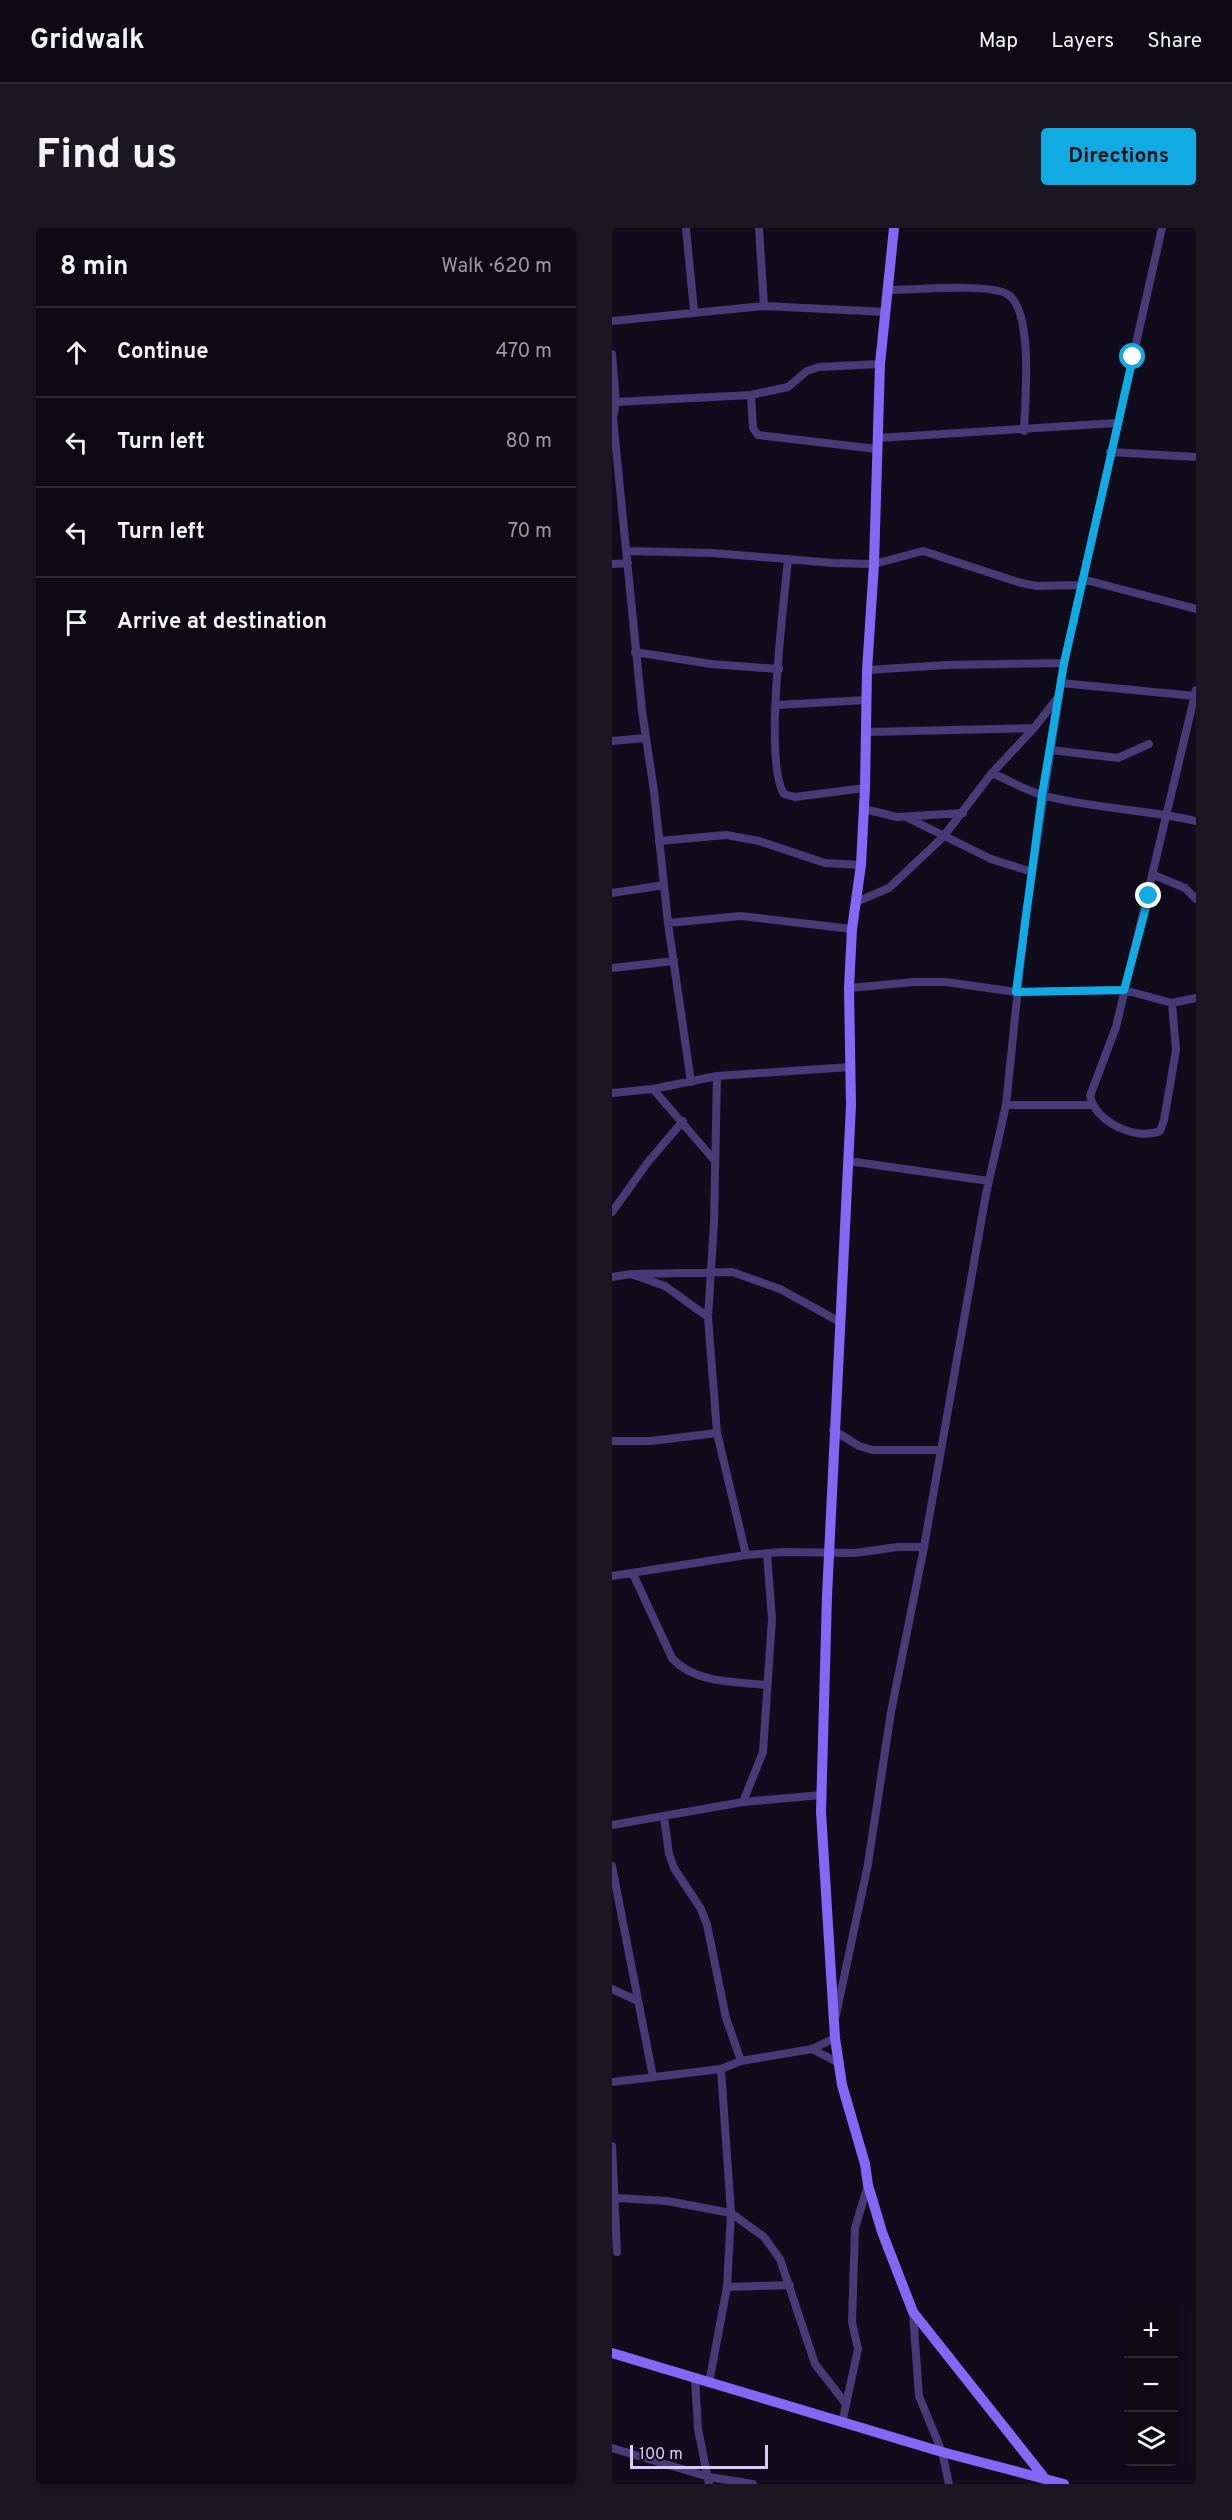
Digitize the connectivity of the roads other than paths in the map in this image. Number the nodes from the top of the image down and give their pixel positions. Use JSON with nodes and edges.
{"nodes":[{"id":1,"x":686,"y":228,"type":"edge"},
{"id":2,"x":759,"y":228,"type":"edge"},
{"id":3,"x":894,"y":228,"type":"edge"},
{"id":4,"x":1162,"y":228,"type":"edge"},
{"id":5,"x":889,"y":290,"type":"junction"},
{"id":6,"x":764,"y":306,"type":"junction"},
{"id":7,"x":694,"y":311,"type":"junction"},
{"id":8,"x":886,"y":312,"type":"junction"},
{"id":9,"x":612,"y":321,"type":"edge"},
{"id":10,"x":612,"y":354,"type":"edge"},
{"id":11,"x":880,"y":364,"type":"junction"},
{"id":12,"x":751,"y":396,"type":"junction"},
{"id":13,"x":616,"y":402,"type":"junction"},
{"id":14,"x":612,"y":418,"type":"edge"},
{"id":15,"x":1117,"y":423,"type":"junction"},
{"id":16,"x":1024,"y":431,"type":"junction"},
{"id":17,"x":877,"y":443,"type":"junction"},
{"id":18,"x":1110,"y":452,"type":"junction"},
{"id":19,"x":1196,"y":457,"type":"edge"},
{"id":20,"x":627,"y":551,"type":"junction"},
{"id":21,"x":788,"y":559,"type":"junction"},
{"id":22,"x":628,"y":563,"type":"junction"},
{"id":23,"x":612,"y":564,"type":"edge"},
{"id":24,"x":874,"y":564,"type":"junction"},
{"id":25,"x":1081,"y":582,"type":"junction"},
{"id":26,"x":1196,"y":609,"type":"edge"},
{"id":27,"x":635,"y":652,"type":"junction"},
{"id":28,"x":1064,"y":663,"type":"junction"},
{"id":29,"x":779,"y":669,"type":"junction"},
{"id":30,"x":867,"y":669,"type":"junction"},
{"id":31,"x":1061,"y":683,"type":"junction"},
{"id":32,"x":1195,"y":693,"type":"edge"},
{"id":33,"x":1059,"y":695,"type":"junction"},
{"id":34,"x":867,"y":700,"type":"junction"},
{"id":35,"x":776,"y":705,"type":"junction"},
{"id":36,"x":1034,"y":728,"type":"junction"},
{"id":37,"x":866,"y":732,"type":"junction"},
{"id":38,"x":646,"y":738,"type":"junction"},
{"id":39,"x":612,"y":741,"type":"edge"},
{"id":40,"x":1149,"y":744,"type":"dead end"},
{"id":41,"x":1051,"y":750,"type":"junction"},
{"id":42,"x":992,"y":773,"type":"junction"},
{"id":43,"x":865,"y":788,"type":"junction"},
{"id":44,"x":1042,"y":795,"type":"junction"},
{"id":45,"x":864,"y":809,"type":"junction"},
{"id":46,"x":963,"y":813,"type":"junction"},
{"id":47,"x":1167,"y":813,"type":"junction"},
{"id":48,"x":906,"y":817,"type":"junction"},
{"id":49,"x":1196,"y":821,"type":"edge"},
{"id":50,"x":943,"y":837,"type":"junction"},
{"id":51,"x":659,"y":841,"type":"junction"},
{"id":52,"x":861,"y":865,"type":"junction"},
{"id":53,"x":1032,"y":872,"type":"junction"},
{"id":54,"x":1154,"y":875,"type":"junction"},
{"id":55,"x":664,"y":885,"type":"junction"},
{"id":56,"x":612,"y":893,"type":"edge"},
{"id":57,"x":1196,"y":898,"type":"edge"},
{"id":58,"x":856,"y":902,"type":"junction"},
{"id":59,"x":668,"y":923,"type":"junction"},
{"id":60,"x":852,"y":930,"type":"junction"},
{"id":61,"x":674,"y":961,"type":"junction"},
{"id":62,"x":612,"y":968,"type":"edge"},
{"id":63,"x":849,"y":988,"type":"junction"},
{"id":64,"x":1124,"y":990,"type":"junction"},
{"id":65,"x":1016,"y":992,"type":"junction"},
{"id":66,"x":1196,"y":998,"type":"edge"},
{"id":67,"x":1172,"y":1003,"type":"junction"},
{"id":68,"x":850,"y":1067,"type":"junction"},
{"id":69,"x":717,"y":1076,"type":"junction"},
{"id":70,"x":691,"y":1082,"type":"junction"},
{"id":71,"x":653,"y":1089,"type":"junction"},
{"id":72,"x":612,"y":1093,"type":"edge"},
{"id":73,"x":1006,"y":1105,"type":"junction"},
{"id":74,"x":1092,"y":1105,"type":"junction"},
{"id":75,"x":683,"y":1121,"type":"junction"},
{"id":76,"x":715,"y":1161,"type":"junction"},
{"id":77,"x":848,"y":1161,"type":"junction"},
{"id":78,"x":989,"y":1181,"type":"junction"},
{"id":79,"x":612,"y":1212,"type":"edge"},
{"id":80,"x":710,"y":1271,"type":"junction"},
{"id":81,"x":631,"y":1274,"type":"junction"},
{"id":82,"x":612,"y":1277,"type":"edge"},
{"id":83,"x":708,"y":1317,"type":"junction"},
{"id":84,"x":840,"y":1322,"type":"junction"},
{"id":85,"x":833,"y":1430,"type":"junction"},
{"id":86,"x":717,"y":1433,"type":"junction"},
{"id":87,"x":612,"y":1441,"type":"edge"},
{"id":88,"x":940,"y":1450,"type":"junction"},
{"id":89,"x":924,"y":1547,"type":"junction"},
{"id":90,"x":767,"y":1554,"type":"junction"},
{"id":91,"x":829,"y":1554,"type":"junction"},
{"id":92,"x":746,"y":1555,"type":"junction"},
{"id":93,"x":633,"y":1574,"type":"junction"},
{"id":94,"x":612,"y":1576,"type":"edge"},
{"id":95,"x":767,"y":1685,"type":"junction"},
{"id":96,"x":822,"y":1795,"type":"junction"},
{"id":97,"x":743,"y":1802,"type":"junction"},
{"id":98,"x":664,"y":1818,"type":"junction"},
{"id":99,"x":612,"y":1825,"type":"edge"},
{"id":100,"x":612,"y":1866,"type":"edge"},
{"id":101,"x":612,"y":1989,"type":"edge"},
{"id":102,"x":638,"y":2001,"type":"junction"},
{"id":103,"x":835,"y":2019,"type":"junction"},
{"id":104,"x":835,"y":2038,"type":"junction"},
{"id":105,"x":812,"y":2049,"type":"junction"},
{"id":106,"x":741,"y":2061,"type":"junction"},
{"id":107,"x":837,"y":2062,"type":"junction"},
{"id":108,"x":721,"y":2068,"type":"junction"},
{"id":109,"x":653,"y":2077,"type":"junction"},
{"id":110,"x":612,"y":2082,"type":"edge"},
{"id":111,"x":612,"y":2146,"type":"edge"},
{"id":112,"x":868,"y":2185,"type":"junction"},
{"id":113,"x":616,"y":2198,"type":"junction"},
{"id":114,"x":731,"y":2213,"type":"junction"},
{"id":115,"x":617,"y":2252,"type":"dead end"},
{"id":116,"x":789,"y":2285,"type":"junction"},
{"id":117,"x":727,"y":2287,"type":"junction"},
{"id":118,"x":913,"y":2312,"type":"junction"},
{"id":119,"x":612,"y":2353,"type":"edge"},
{"id":120,"x":695,"y":2379,"type":"junction"},
{"id":121,"x":709,"y":2384,"type":"junction"},
{"id":122,"x":846,"y":2404,"type":"junction"},
{"id":123,"x":842,"y":2423,"type":"junction"},
{"id":124,"x":612,"y":2448,"type":"edge"},
{"id":125,"x":942,"y":2452,"type":"junction"},
{"id":126,"x":1043,"y":2476,"type":"junction"},
{"id":127,"x":709,"y":2481,"type":"edge"},
{"id":128,"x":753,"y":2484,"type":"edge"},
{"id":129,"x":949,"y":2484,"type":"edge"},
{"id":130,"x":1064,"y":2484,"type":"edge"}],
"edges":[{"from":1,"to":7,"type":"street"},
{"from":2,"to":6,"type":"street"},
{"from":3,"to":5,"type":"street"},
{"from":4,"to":15,"type":"street"},
{"from":5,"to":8,"type":"street"},
{"from":5,"to":16,"type":"street"},
{"from":6,"to":7,"type":"street"},
{"from":6,"to":8,"type":"street"},
{"from":7,"to":9,"type":"street"},
{"from":8,"to":11,"type":"street"},
{"from":10,"to":13,"type":"street"},
{"from":11,"to":12,"type":"street"},
{"from":11,"to":17,"type":"street"},
{"from":12,"to":13,"type":"street"},
{"from":12,"to":17,"type":"street"},
{"from":13,"to":14,"type":"street"},
{"from":14,"to":20,"type":"street"},
{"from":15,"to":16,"type":"street"},
{"from":15,"to":18,"type":"street"},
{"from":16,"to":17,"type":"street"},
{"from":17,"to":24,"type":"street"},
{"from":18,"to":19,"type":"street"},
{"from":18,"to":25,"type":"street"},
{"from":20,"to":21,"type":"street"},
{"from":20,"to":22,"type":"street"},
{"from":21,"to":24,"type":"street"},
{"from":21,"to":29,"type":"street"},
{"from":22,"to":23,"type":"street"},
{"from":22,"to":27,"type":"street"},
{"from":24,"to":25,"type":"street"},
{"from":24,"to":30,"type":"street"},
{"from":25,"to":26,"type":"street"},
{"from":25,"to":28,"type":"street"},
{"from":27,"to":29,"type":"street"},
{"from":27,"to":38,"type":"street"},
{"from":28,"to":30,"type":"street"},
{"from":28,"to":31,"type":"street"},
{"from":29,"to":35,"type":"street"},
{"from":30,"to":34,"type":"street"},
{"from":31,"to":32,"type":"street"},
{"from":31,"to":33,"type":"street"},
{"from":32,"to":47,"type":"street"},
{"from":33,"to":36,"type":"street"},
{"from":33,"to":41,"type":"street"},
{"from":34,"to":35,"type":"street"},
{"from":34,"to":37,"type":"street"},
{"from":35,"to":43,"type":"street"},
{"from":36,"to":37,"type":"street"},
{"from":36,"to":42,"type":"street"},
{"from":37,"to":43,"type":"street"},
{"from":38,"to":39,"type":"street"},
{"from":38,"to":51,"type":"street"},
{"from":40,"to":41,"type":"street"},
{"from":41,"to":44,"type":"street"},
{"from":42,"to":44,"type":"street"},
{"from":42,"to":46,"type":"street"},
{"from":43,"to":45,"type":"street"},
{"from":44,"to":47,"type":"street"},
{"from":44,"to":53,"type":"street"},
{"from":45,"to":48,"type":"street"},
{"from":45,"to":52,"type":"street"},
{"from":46,"to":48,"type":"street"},
{"from":46,"to":50,"type":"street"},
{"from":47,"to":49,"type":"street"},
{"from":47,"to":54,"type":"street"},
{"from":48,"to":50,"type":"street"},
{"from":50,"to":53,"type":"street"},
{"from":50,"to":58,"type":"street"},
{"from":51,"to":52,"type":"street"},
{"from":51,"to":55,"type":"street"},
{"from":52,"to":58,"type":"street"},
{"from":53,"to":65,"type":"street"},
{"from":54,"to":57,"type":"street"},
{"from":54,"to":64,"type":"street"},
{"from":55,"to":56,"type":"street"},
{"from":55,"to":59,"type":"street"},
{"from":58,"to":60,"type":"street"},
{"from":59,"to":60,"type":"street"},
{"from":59,"to":61,"type":"street"},
{"from":60,"to":63,"type":"street"},
{"from":61,"to":62,"type":"street"},
{"from":61,"to":70,"type":"street"},
{"from":63,"to":65,"type":"street"},
{"from":63,"to":68,"type":"street"},
{"from":64,"to":65,"type":"street"},
{"from":64,"to":67,"type":"street"},
{"from":64,"to":74,"type":"street"},
{"from":65,"to":73,"type":"street"},
{"from":66,"to":67,"type":"street"},
{"from":67,"to":74,"type":"street"},
{"from":68,"to":69,"type":"street"},
{"from":68,"to":77,"type":"street"},
{"from":69,"to":70,"type":"street"},
{"from":69,"to":76,"type":"street"},
{"from":70,"to":71,"type":"street"},
{"from":71,"to":72,"type":"street"},
{"from":71,"to":75,"type":"street"},
{"from":73,"to":74,"type":"street"},
{"from":73,"to":78,"type":"street"},
{"from":75,"to":76,"type":"street"},
{"from":75,"to":79,"type":"street"},
{"from":76,"to":80,"type":"street"},
{"from":77,"to":78,"type":"street"},
{"from":77,"to":84,"type":"street"},
{"from":78,"to":88,"type":"street"},
{"from":80,"to":81,"type":"street"},
{"from":80,"to":83,"type":"street"},
{"from":80,"to":84,"type":"street"},
{"from":81,"to":82,"type":"street"},
{"from":81,"to":83,"type":"street"},
{"from":83,"to":86,"type":"street"},
{"from":84,"to":85,"type":"street"},
{"from":85,"to":88,"type":"street"},
{"from":85,"to":91,"type":"street"},
{"from":86,"to":87,"type":"street"},
{"from":86,"to":92,"type":"street"},
{"from":88,"to":89,"type":"street"},
{"from":89,"to":91,"type":"street"},
{"from":89,"to":103,"type":"street"},
{"from":90,"to":91,"type":"street"},
{"from":90,"to":92,"type":"street"},
{"from":90,"to":95,"type":"street"},
{"from":91,"to":96,"type":"street"},
{"from":92,"to":93,"type":"street"},
{"from":93,"to":94,"type":"street"},
{"from":93,"to":95,"type":"street"},
{"from":95,"to":97,"type":"street"},
{"from":96,"to":97,"type":"street"},
{"from":96,"to":103,"type":"street"},
{"from":97,"to":98,"type":"street"},
{"from":98,"to":99,"type":"street"},
{"from":98,"to":106,"type":"street"},
{"from":100,"to":102,"type":"street"},
{"from":101,"to":102,"type":"street"},
{"from":102,"to":109,"type":"street"},
{"from":103,"to":104,"type":"street"},
{"from":104,"to":105,"type":"street"},
{"from":104,"to":107,"type":"street"},
{"from":105,"to":106,"type":"street"},
{"from":105,"to":107,"type":"street"},
{"from":106,"to":108,"type":"street"},
{"from":107,"to":112,"type":"street"},
{"from":108,"to":109,"type":"street"},
{"from":108,"to":114,"type":"street"},
{"from":109,"to":110,"type":"street"},
{"from":111,"to":113,"type":"street"},
{"from":112,"to":118,"type":"street"},
{"from":112,"to":122,"type":"street"},
{"from":113,"to":114,"type":"street"},
{"from":113,"to":115,"type":"street"},
{"from":114,"to":116,"type":"street"},
{"from":114,"to":117,"type":"street"},
{"from":116,"to":117,"type":"street"},
{"from":116,"to":122,"type":"street"},
{"from":117,"to":121,"type":"street"},
{"from":118,"to":125,"type":"street"},
{"from":118,"to":126,"type":"street"},
{"from":119,"to":120,"type":"street"},
{"from":120,"to":121,"type":"street"},
{"from":120,"to":127,"type":"street"},
{"from":121,"to":123,"type":"street"},
{"from":122,"to":123,"type":"street"},
{"from":123,"to":125,"type":"street"},
{"from":124,"to":127,"type":"street"},
{"from":125,"to":126,"type":"street"},
{"from":125,"to":129,"type":"street"},
{"from":126,"to":130,"type":"street"},
{"from":127,"to":128,"type":"street"}]}
